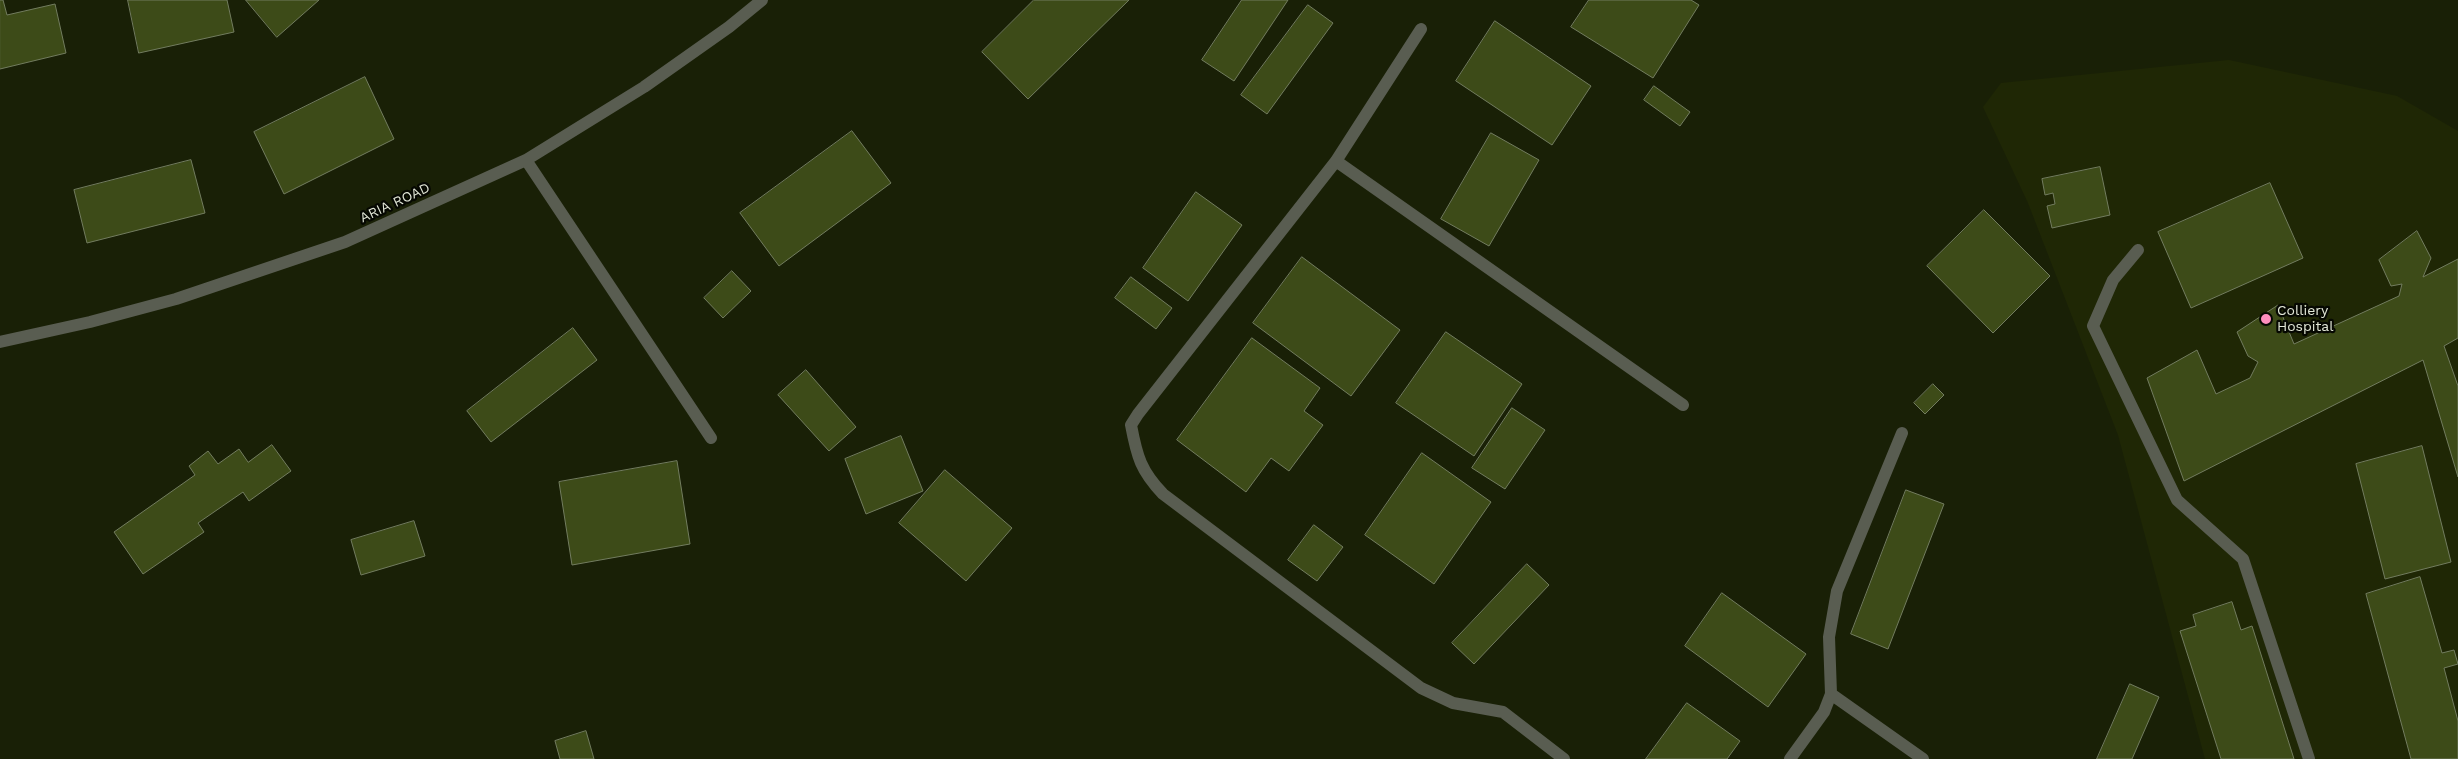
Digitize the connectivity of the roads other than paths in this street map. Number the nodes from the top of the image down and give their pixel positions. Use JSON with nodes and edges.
{"nodes":[{"id":1,"x":762,"y":0,"type":"edge"},
{"id":2,"x":1421,"y":29,"type":"dead end"},
{"id":3,"x":526,"y":160,"type":"junction"},
{"id":4,"x":1336,"y":161,"type":"junction"},
{"id":5,"x":2138,"y":250,"type":"dead end"},
{"id":6,"x":0,"y":342,"type":"edge"},
{"id":7,"x":1683,"y":405,"type":"dead end"},
{"id":8,"x":1902,"y":432,"type":"dead end"},
{"id":9,"x":711,"y":438,"type":"dead end"},
{"id":10,"x":1831,"y":694,"type":"junction"},
{"id":11,"x":1564,"y":759,"type":"edge"},
{"id":12,"x":1790,"y":759,"type":"edge"},
{"id":13,"x":1923,"y":759,"type":"edge"},
{"id":14,"x":2310,"y":759,"type":"edge"}],
"edges":[{"from":1,"to":3,"type":"street","name":"ARIA ROAD"},
{"from":2,"to":4,"type":"street"},
{"from":3,"to":6,"type":"street","name":"ARIA ROAD"},
{"from":3,"to":9,"type":"street"},
{"from":4,"to":7,"type":"street"},
{"from":4,"to":11,"type":"street"},
{"from":5,"to":14,"type":"street"},
{"from":8,"to":10,"type":"street"},
{"from":10,"to":12,"type":"street"},
{"from":10,"to":13,"type":"street"}]}
